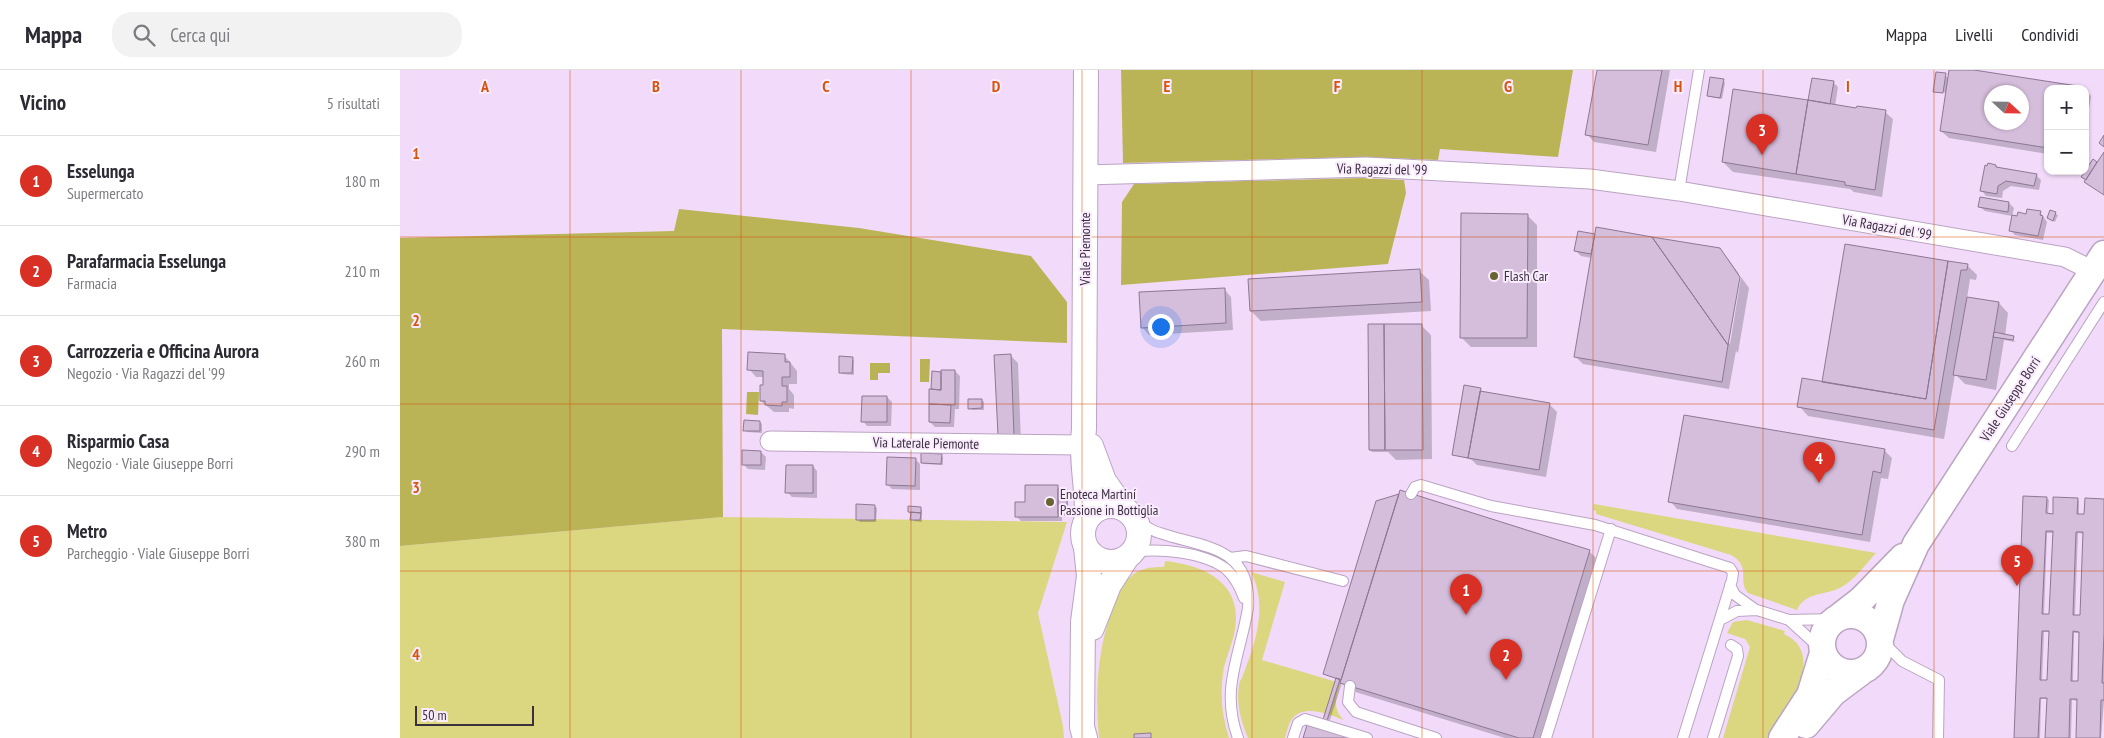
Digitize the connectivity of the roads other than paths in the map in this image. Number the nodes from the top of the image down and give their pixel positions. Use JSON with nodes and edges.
{"nodes":[{"id":1,"x":1086,"y":70,"type":"edge"},
{"id":2,"x":1699,"y":70,"type":"edge"},
{"id":3,"x":1085,"y":175,"type":"junction"},
{"id":4,"x":1679,"y":191,"type":"junction"},
{"id":5,"x":2099,"y":263,"type":"edge"},
{"id":6,"x":2104,"y":302,"type":"edge"},
{"id":7,"x":1083,"y":437,"type":"junction"},
{"id":8,"x":770,"y":442,"type":"dead end"},
{"id":9,"x":2012,"y":446,"type":"dead end"},
{"id":10,"x":1411,"y":494,"type":"dead end"},
{"id":11,"x":1129,"y":514,"type":"junction"},
{"id":12,"x":1087,"y":518,"type":"junction"},
{"id":13,"x":1611,"y":529,"type":"junction"},
{"id":14,"x":1916,"y":544,"type":"junction"},
{"id":15,"x":1086,"y":548,"type":"junction"},
{"id":16,"x":1130,"y":555,"type":"junction"},
{"id":17,"x":1230,"y":558,"type":"junction"},
{"id":18,"x":1344,"y":581,"type":"dead end"},
{"id":19,"x":1730,"y":585,"type":"junction"},
{"id":20,"x":1756,"y":610,"type":"junction"},
{"id":21,"x":1246,"y":618,"type":"junction"},
{"id":22,"x":1837,"y":618,"type":"junction"},
{"id":23,"x":1720,"y":620,"type":"junction"},
{"id":24,"x":1789,"y":620,"type":"junction"},
{"id":25,"x":1880,"y":639,"type":"junction"},
{"id":26,"x":1731,"y":645,"type":"dead end"},
{"id":27,"x":1822,"y":652,"type":"junction"},
{"id":28,"x":1083,"y":653,"type":"junction"},
{"id":29,"x":1861,"y":672,"type":"junction"},
{"id":30,"x":1350,"y":686,"type":"dead end"},
{"id":31,"x":1822,"y":705,"type":"junction"},
{"id":32,"x":1082,"y":734,"type":"edge"},
{"id":33,"x":1238,"y":738,"type":"edge"},
{"id":34,"x":1293,"y":738,"type":"edge"},
{"id":35,"x":1367,"y":738,"type":"edge"},
{"id":36,"x":1436,"y":738,"type":"edge"},
{"id":37,"x":1546,"y":738,"type":"edge"},
{"id":38,"x":1683,"y":738,"type":"edge"},
{"id":39,"x":1713,"y":738,"type":"edge"},
{"id":40,"x":1782,"y":738,"type":"edge"},
{"id":41,"x":1797,"y":738,"type":"edge"},
{"id":42,"x":1809,"y":738,"type":"edge"},
{"id":43,"x":1938,"y":738,"type":"edge"}],
"edges":[{"from":1,"to":3,"type":"street","name":"Viale Piemonte"},
{"from":2,"to":4,"type":"lane"},
{"from":3,"to":4,"type":"street","name":"Via Ragazzi del '99"},
{"from":3,"to":7,"type":"street","name":"Viale Piemonte"},
{"from":4,"to":5,"type":"street","name":"Via Ragazzi del '99"},
{"from":5,"to":14,"type":"main road","name":"Viale Giuseppe Borri"},
{"from":6,"to":9,"type":"lane"},
{"from":7,"to":8,"type":"street","name":"Via Laterale Piemonte"},
{"from":7,"to":11,"type":"street","name":"Viale Piemonte"},
{"from":7,"to":12,"type":"street","name":"Viale Piemonte"},
{"from":10,"to":13,"type":"lane"},
{"from":11,"to":12,"type":"street"},
{"from":11,"to":16,"type":"street"},
{"from":11,"to":17,"type":"lane"},
{"from":12,"to":15,"type":"street"},
{"from":13,"to":19,"type":"lane"},
{"from":13,"to":37,"type":"lane"},
{"from":14,"to":22,"type":"main road","name":"Viale Giuseppe Borri"},
{"from":14,"to":25,"type":"main road","name":"Viale Giuseppe Borri"},
{"from":15,"to":16,"type":"street"},
{"from":15,"to":28,"type":"street"},
{"from":16,"to":21,"type":"lane"},
{"from":16,"to":28,"type":"street"},
{"from":17,"to":18,"type":"lane"},
{"from":17,"to":21,"type":"lane"},
{"from":19,"to":20,"type":"lane"},
{"from":19,"to":23,"type":"lane"},
{"from":20,"to":23,"type":"lane"},
{"from":20,"to":24,"type":"lane"},
{"from":21,"to":33,"type":"lane"},
{"from":22,"to":24,"type":"lane"},
{"from":22,"to":25,"type":"main road"},
{"from":22,"to":27,"type":"main road","name":"Viale Giuseppe Borri"},
{"from":23,"to":38,"type":"lane"},
{"from":24,"to":27,"type":"lane"},
{"from":25,"to":29,"type":"main road","name":"Viale Giuseppe Borri"},
{"from":25,"to":43,"type":"lane"},
{"from":26,"to":39,"type":"lane"},
{"from":27,"to":29,"type":"main road"},
{"from":27,"to":40,"type":"main road","name":"Viale Giuseppe Borri"},
{"from":28,"to":32,"type":"street"},
{"from":29,"to":31,"type":"main road","name":"Viale Giuseppe Borri"},
{"from":30,"to":36,"type":"lane"},
{"from":31,"to":41,"type":"main road","name":"Viale Giuseppe Borri"},
{"from":31,"to":42,"type":"street"},
{"from":34,"to":35,"type":"lane"}]}
